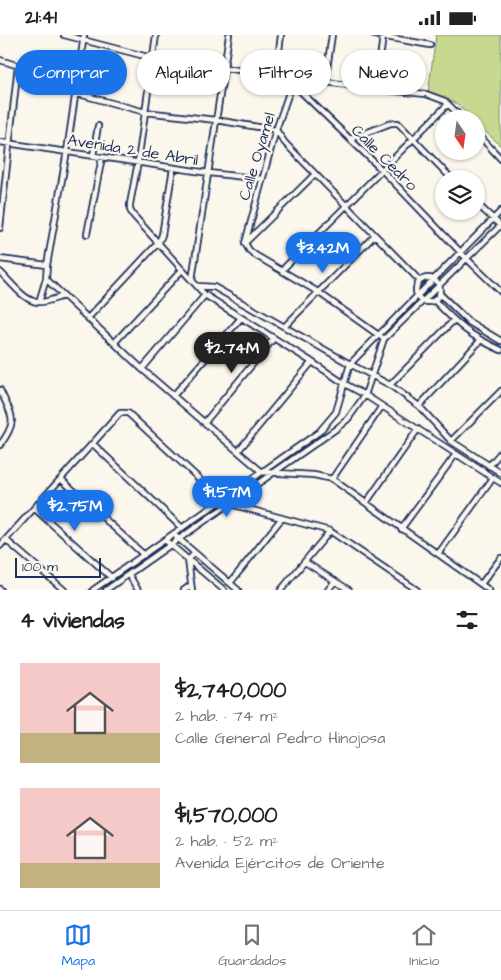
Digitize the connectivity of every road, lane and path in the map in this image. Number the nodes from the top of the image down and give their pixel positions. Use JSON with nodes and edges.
{"nodes":[{"id":1,"x":64,"y":35,"type":"edge"},
{"id":2,"x":156,"y":35,"type":"edge"},
{"id":3,"x":229,"y":35,"type":"edge"},
{"id":4,"x":281,"y":35,"type":"edge"},
{"id":5,"x":332,"y":35,"type":"edge"},
{"id":6,"x":375,"y":35,"type":"edge"},
{"id":7,"x":383,"y":36,"type":"edge"},
{"id":8,"x":83,"y":38,"type":"edge"},
{"id":9,"x":430,"y":45,"type":"dead end"},
{"id":10,"x":153,"y":50,"type":"edge"},
{"id":11,"x":227,"y":50,"type":"edge"},
{"id":12,"x":279,"y":50,"type":"edge"},
{"id":13,"x":330,"y":50,"type":"edge"},
{"id":14,"x":381,"y":50,"type":"edge"},
{"id":15,"x":137,"y":54,"type":"edge"},
{"id":16,"x":0,"y":60,"type":"edge"},
{"id":17,"x":15,"y":64,"type":"edge"},
{"id":18,"x":15,"y":94,"type":"edge"},
{"id":19,"x":426,"y":94,"type":"edge"},
{"id":20,"x":75,"y":95,"type":"edge"},
{"id":21,"x":82,"y":95,"type":"edge"},
{"id":22,"x":147,"y":95,"type":"edge"},
{"id":23,"x":220,"y":95,"type":"edge"},
{"id":24,"x":289,"y":95,"type":"edge"},
{"id":25,"x":304,"y":95,"type":"edge"},
{"id":26,"x":447,"y":103,"type":"junction"},
{"id":27,"x":454,"y":110,"type":"edge"},
{"id":28,"x":145,"y":112,"type":"junction"},
{"id":29,"x":216,"y":119,"type":"junction"},
{"id":30,"x":98,"y":126,"type":"dead end"},
{"id":31,"x":276,"y":130,"type":"junction"},
{"id":32,"x":350,"y":139,"type":"junction"},
{"id":33,"x":414,"y":139,"type":"junction"},
{"id":34,"x":0,"y":142,"type":"edge"},
{"id":35,"x":485,"y":142,"type":"edge"},
{"id":36,"x":10,"y":143,"type":"junction"},
{"id":37,"x":67,"y":151,"type":"junction"},
{"id":38,"x":93,"y":155,"type":"junction"},
{"id":39,"x":102,"y":157,"type":"junction"},
{"id":40,"x":501,"y":159,"type":"edge"},
{"id":41,"x":138,"y":162,"type":"junction"},
{"id":42,"x":173,"y":168,"type":"junction"},
{"id":43,"x":443,"y":170,"type":"edge"},
{"id":44,"x":382,"y":171,"type":"junction"},
{"id":45,"x":209,"y":173,"type":"junction"},
{"id":46,"x":315,"y":174,"type":"junction"},
{"id":47,"x":262,"y":179,"type":"junction"},
{"id":48,"x":345,"y":206,"type":"junction"},
{"id":49,"x":1,"y":210,"type":"edge"},
{"id":50,"x":485,"y":211,"type":"edge"},
{"id":51,"x":501,"y":211,"type":"edge"},
{"id":52,"x":494,"y":219,"type":"junction"},
{"id":53,"x":501,"y":225,"type":"edge"},
{"id":54,"x":0,"y":227,"type":"edge"},
{"id":55,"x":88,"y":234,"type":"dead end"},
{"id":56,"x":375,"y":235,"type":"junction"},
{"id":57,"x":159,"y":243,"type":"junction"},
{"id":58,"x":244,"y":243,"type":"junction"},
{"id":59,"x":460,"y":252,"type":"junction"},
{"id":60,"x":466,"y":258,"type":"junction"},
{"id":61,"x":0,"y":259,"type":"edge"},
{"id":62,"x":47,"y":265,"type":"junction"},
{"id":63,"x":182,"y":270,"type":"junction"},
{"id":64,"x":282,"y":270,"type":"junction"},
{"id":65,"x":0,"y":272,"type":"edge"},
{"id":66,"x":46,"y":279,"type":"junction"},
{"id":67,"x":433,"y":279,"type":"junction"},
{"id":68,"x":192,"y":280,"type":"junction"},
{"id":69,"x":420,"y":281,"type":"junction"},
{"id":70,"x":439,"y":285,"type":"junction"},
{"id":71,"x":198,"y":286,"type":"junction"},
{"id":72,"x":318,"y":292,"type":"junction"},
{"id":73,"x":501,"y":292,"type":"edge"},
{"id":74,"x":440,"y":294,"type":"junction"},
{"id":75,"x":205,"y":295,"type":"junction"},
{"id":76,"x":417,"y":295,"type":"junction"},
{"id":77,"x":64,"y":296,"type":"junction"},
{"id":78,"x":423,"y":301,"type":"junction"},
{"id":79,"x":434,"y":301,"type":"junction"},
{"id":80,"x":39,"y":302,"type":"junction"},
{"id":81,"x":88,"y":318,"type":"junction"},
{"id":82,"x":241,"y":318,"type":"junction"},
{"id":83,"x":454,"y":320,"type":"junction"},
{"id":84,"x":469,"y":322,"type":"junction"},
{"id":85,"x":285,"y":326,"type":"junction"},
{"id":86,"x":464,"y":329,"type":"junction"},
{"id":87,"x":378,"y":334,"type":"junction"},
{"id":88,"x":274,"y":338,"type":"junction"},
{"id":89,"x":384,"y":339,"type":"junction"},
{"id":90,"x":480,"y":341,"type":"junction"},
{"id":91,"x":501,"y":341,"type":"edge"},
{"id":92,"x":115,"y":342,"type":"junction"},
{"id":93,"x":501,"y":350,"type":"edge"},
{"id":94,"x":312,"y":362,"type":"junction"},
{"id":95,"x":350,"y":364,"type":"junction"},
{"id":96,"x":142,"y":369,"type":"junction"},
{"id":97,"x":372,"y":375,"type":"junction"},
{"id":98,"x":345,"y":384,"type":"junction"},
{"id":99,"x":390,"y":385,"type":"junction"},
{"id":100,"x":0,"y":390,"type":"edge"},
{"id":101,"x":501,"y":391,"type":"edge"},
{"id":102,"x":365,"y":395,"type":"junction"},
{"id":103,"x":173,"y":396,"type":"junction"},
{"id":104,"x":382,"y":406,"type":"junction"},
{"id":105,"x":419,"y":406,"type":"junction"},
{"id":106,"x":204,"y":422,"type":"junction"},
{"id":107,"x":418,"y":429,"type":"junction"},
{"id":108,"x":451,"y":441,"type":"junction"},
{"id":109,"x":93,"y":444,"type":"junction"},
{"id":110,"x":0,"y":445,"type":"edge"},
{"id":111,"x":238,"y":451,"type":"junction"},
{"id":112,"x":501,"y":452,"type":"edge"},
{"id":113,"x":456,"y":454,"type":"junction"},
{"id":114,"x":489,"y":466,"type":"junction"},
{"id":115,"x":262,"y":472,"type":"junction"},
{"id":116,"x":275,"y":473,"type":"junction"},
{"id":117,"x":501,"y":473,"type":"edge"},
{"id":118,"x":61,"y":479,"type":"junction"},
{"id":119,"x":332,"y":479,"type":"junction"},
{"id":120,"x":493,"y":479,"type":"junction"},
{"id":121,"x":501,"y":483,"type":"edge"},
{"id":122,"x":222,"y":500,"type":"junction"},
{"id":123,"x":366,"y":503,"type":"junction"},
{"id":124,"x":230,"y":504,"type":"junction"},
{"id":125,"x":34,"y":508,"type":"junction"},
{"id":126,"x":282,"y":518,"type":"junction"},
{"id":127,"x":182,"y":527,"type":"junction"},
{"id":128,"x":402,"y":529,"type":"junction"},
{"id":129,"x":330,"y":531,"type":"junction"},
{"id":130,"x":173,"y":534,"type":"junction"},
{"id":131,"x":6,"y":540,"type":"junction"},
{"id":132,"x":165,"y":540,"type":"junction"},
{"id":133,"x":179,"y":540,"type":"junction"},
{"id":134,"x":0,"y":546,"type":"edge"},
{"id":135,"x":171,"y":546,"type":"junction"},
{"id":136,"x":195,"y":553,"type":"junction"},
{"id":137,"x":438,"y":554,"type":"junction"},
{"id":138,"x":144,"y":555,"type":"junction"},
{"id":139,"x":501,"y":557,"type":"edge"},
{"id":140,"x":188,"y":560,"type":"junction"},
{"id":141,"x":305,"y":562,"type":"junction"},
{"id":142,"x":129,"y":575,"type":"junction"},
{"id":143,"x":111,"y":577,"type":"junction"},
{"id":144,"x":335,"y":581,"type":"junction"},
{"id":145,"x":116,"y":583,"type":"junction"},
{"id":146,"x":230,"y":583,"type":"junction"},
{"id":147,"x":481,"y":584,"type":"junction"},
{"id":148,"x":192,"y":588,"type":"edge"},
{"id":149,"x":64,"y":590,"type":"edge"},
{"id":150,"x":93,"y":590,"type":"edge"},
{"id":151,"x":106,"y":590,"type":"edge"},
{"id":152,"x":138,"y":590,"type":"edge"},
{"id":153,"x":184,"y":590,"type":"edge"},
{"id":154,"x":224,"y":590,"type":"edge"},
{"id":155,"x":238,"y":590,"type":"edge"},
{"id":156,"x":282,"y":590,"type":"edge"},
{"id":157,"x":328,"y":590,"type":"edge"},
{"id":158,"x":349,"y":590,"type":"edge"},
{"id":159,"x":416,"y":590,"type":"edge"},
{"id":160,"x":489,"y":590,"type":"edge"}],
"edges":[{"from":1,"to":8,"type":"street"},
{"from":2,"to":10,"type":"street"},
{"from":3,"to":11,"type":"street"},
{"from":4,"to":12,"type":"street"},
{"from":5,"to":13,"type":"street"},
{"from":6,"to":7,"type":"street"},
{"from":7,"to":9,"type":"street"},
{"from":7,"to":14,"type":"street"},
{"from":8,"to":15,"type":"street"},
{"from":16,"to":17,"type":"street"},
{"from":18,"to":36,"type":"street"},
{"from":19,"to":26,"type":"street"},
{"from":20,"to":37,"type":"street"},
{"from":21,"to":28,"type":"street"},
{"from":22,"to":28,"type":"street"},
{"from":23,"to":29,"type":"street"},
{"from":24,"to":31,"type":"street","name":"Calle Oyamel"},
{"from":25,"to":32,"type":"street","name":"Calle Cedro"},
{"from":26,"to":27,"type":"street"},
{"from":26,"to":33,"type":"street"},
{"from":28,"to":29,"type":"street"},
{"from":28,"to":41,"type":"street"},
{"from":29,"to":31,"type":"street"},
{"from":29,"to":45,"type":"street"},
{"from":30,"to":38,"type":"street"},
{"from":31,"to":46,"type":"street"},
{"from":31,"to":47,"type":"street","name":"Calle Oyamel"},
{"from":32,"to":33,"type":"street"},
{"from":32,"to":44,"type":"street","name":"Calle Cedro"},
{"from":33,"to":43,"type":"street"},
{"from":33,"to":44,"type":"street"},
{"from":34,"to":36,"type":"street","name":"Avenida 2 de Abril"},
{"from":35,"to":40,"type":"street"},
{"from":36,"to":37,"type":"street","name":"Avenida 2 de Abril"},
{"from":36,"to":49,"type":"street"},
{"from":37,"to":38,"type":"street","name":"Avenida 2 de Abril"},
{"from":37,"to":62,"type":"street"},
{"from":38,"to":39,"type":"street","name":"Avenida 2 de Abril"},
{"from":39,"to":41,"type":"street","name":"Avenida 2 de Abril"},
{"from":39,"to":55,"type":"street"},
{"from":41,"to":42,"type":"street","name":"Avenida 2 de Abril"},
{"from":41,"to":57,"type":"street"},
{"from":42,"to":45,"type":"street","name":"Avenida 2 de Abril"},
{"from":42,"to":57,"type":"street"},
{"from":44,"to":48,"type":"street"},
{"from":44,"to":59,"type":"street","name":"Calle Cedro"},
{"from":45,"to":47,"type":"street","name":"Avenida 2 de Abril"},
{"from":45,"to":68,"type":"street"},
{"from":46,"to":48,"type":"street"},
{"from":46,"to":58,"type":"street"},
{"from":47,"to":58,"type":"street","name":"Calle Oyamel"},
{"from":48,"to":56,"type":"street"},
{"from":48,"to":64,"type":"street"},
{"from":49,"to":54,"type":"street"},
{"from":50,"to":52,"type":"street"},
{"from":51,"to":52,"type":"street"},
{"from":52,"to":53,"type":"street"},
{"from":52,"to":59,"type":"street"},
{"from":53,"to":60,"type":"street"},
{"from":56,"to":69,"type":"street"},
{"from":56,"to":72,"type":"street"},
{"from":57,"to":63,"type":"street"},
{"from":57,"to":81,"type":"street"},
{"from":58,"to":64,"type":"street"},
{"from":59,"to":60,"type":"street","name":"Calle Cedro"},
{"from":59,"to":67,"type":"street"},
{"from":60,"to":70,"type":"street"},
{"from":60,"to":73,"type":"street","name":"Calle Cedro"},
{"from":61,"to":62,"type":"street"},
{"from":62,"to":66,"type":"street"},
{"from":63,"to":68,"type":"street"},
{"from":63,"to":92,"type":"street"},
{"from":64,"to":72,"type":"street"},
{"from":65,"to":80,"type":"street"},
{"from":66,"to":77,"type":"street"},
{"from":66,"to":80,"type":"street"},
{"from":67,"to":69,"type":"street"},
{"from":67,"to":70,"type":"street"},
{"from":67,"to":76,"type":"street"},
{"from":68,"to":71,"type":"street"},
{"from":69,"to":76,"type":"street"},
{"from":70,"to":74,"type":"street"},
{"from":70,"to":78,"type":"street"},
{"from":71,"to":75,"type":"street"},
{"from":71,"to":85,"type":"street"},
{"from":72,"to":85,"type":"street"},
{"from":72,"to":87,"type":"street"},
{"from":74,"to":79,"type":"street"},
{"from":74,"to":84,"type":"street"},
{"from":75,"to":82,"type":"street"},
{"from":75,"to":96,"type":"street"},
{"from":76,"to":78,"type":"street"},
{"from":76,"to":87,"type":"street"},
{"from":77,"to":80,"type":"street"},
{"from":77,"to":81,"type":"street"},
{"from":78,"to":79,"type":"street"},
{"from":78,"to":89,"type":"street"},
{"from":79,"to":83,"type":"street"},
{"from":81,"to":92,"type":"street"},
{"from":82,"to":88,"type":"street"},
{"from":82,"to":103,"type":"street"},
{"from":83,"to":86,"type":"street"},
{"from":83,"to":99,"type":"street"},
{"from":84,"to":86,"type":"street"},
{"from":84,"to":91,"type":"street"},
{"from":85,"to":95,"type":"street"},
{"from":86,"to":90,"type":"street"},
{"from":87,"to":89,"type":"street"},
{"from":87,"to":95,"type":"street"},
{"from":88,"to":94,"type":"street"},
{"from":88,"to":106,"type":"street"},
{"from":89,"to":97,"type":"street"},
{"from":90,"to":93,"type":"street"},
{"from":90,"to":105,"type":"street"},
{"from":92,"to":96,"type":"street"},
{"from":94,"to":98,"type":"street"},
{"from":94,"to":111,"type":"street"},
{"from":95,"to":97,"type":"street"},
{"from":95,"to":98,"type":"street"},
{"from":96,"to":103,"type":"street"},
{"from":97,"to":99,"type":"street"},
{"from":97,"to":102,"type":"street"},
{"from":98,"to":102,"type":"street"},
{"from":98,"to":115,"type":"street"},
{"from":99,"to":105,"type":"street"},
{"from":100,"to":110,"type":"street"},
{"from":101,"to":108,"type":"street"},
{"from":102,"to":104,"type":"street"},
{"from":102,"to":116,"type":"street"},
{"from":103,"to":106,"type":"street"},
{"from":104,"to":107,"type":"street"},
{"from":104,"to":119,"type":"street"},
{"from":105,"to":108,"type":"street"},
{"from":106,"to":111,"type":"street"},
{"from":107,"to":113,"type":"street"},
{"from":107,"to":123,"type":"street"},
{"from":108,"to":114,"type":"street"},
{"from":109,"to":118,"type":"street"},
{"from":109,"to":122,"type":"street"},
{"from":109,"to":127,"type":"street"},
{"from":111,"to":115,"type":"street"},
{"from":112,"to":114,"type":"street"},
{"from":113,"to":120,"type":"street"},
{"from":113,"to":128,"type":"street"},
{"from":114,"to":117,"type":"street"},
{"from":115,"to":116,"type":"street"},
{"from":115,"to":122,"type":"street"},
{"from":116,"to":119,"type":"street"},
{"from":116,"to":124,"type":"street"},
{"from":118,"to":125,"type":"street"},
{"from":118,"to":138,"type":"street"},
{"from":119,"to":123,"type":"street"},
{"from":120,"to":121,"type":"street"},
{"from":120,"to":137,"type":"street"},
{"from":122,"to":124,"type":"street"},
{"from":122,"to":127,"type":"street"},
{"from":123,"to":128,"type":"street"},
{"from":124,"to":126,"type":"street"},
{"from":124,"to":133,"type":"street"},
{"from":125,"to":131,"type":"street"},
{"from":125,"to":143,"type":"street"},
{"from":126,"to":129,"type":"street"},
{"from":126,"to":146,"type":"street"},
{"from":127,"to":130,"type":"street"},
{"from":128,"to":137,"type":"street"},
{"from":129,"to":141,"type":"street"},
{"from":129,"to":159,"type":"street"},
{"from":130,"to":132,"type":"street"},
{"from":130,"to":133,"type":"street"},
{"from":131,"to":134,"type":"street"},
{"from":131,"to":149,"type":"street"},
{"from":132,"to":135,"type":"street"},
{"from":132,"to":138,"type":"street"},
{"from":133,"to":135,"type":"street"},
{"from":133,"to":136,"type":"street"},
{"from":135,"to":140,"type":"street"},
{"from":135,"to":142,"type":"street"},
{"from":136,"to":140,"type":"street"},
{"from":136,"to":146,"type":"street"},
{"from":137,"to":147,"type":"street"},
{"from":138,"to":143,"type":"street"},
{"from":139,"to":147,"type":"street"},
{"from":140,"to":148,"type":"street"},
{"from":140,"to":154,"type":"street"},
{"from":141,"to":144,"type":"street"},
{"from":141,"to":156,"type":"street"},
{"from":142,"to":145,"type":"street"},
{"from":142,"to":152,"type":"street"},
{"from":143,"to":145,"type":"street"},
{"from":143,"to":150,"type":"street"},
{"from":144,"to":157,"type":"street"},
{"from":144,"to":158,"type":"street"},
{"from":145,"to":151,"type":"street"},
{"from":146,"to":155,"type":"street"},
{"from":147,"to":160,"type":"street"},
{"from":148,"to":153,"type":"street"}]}
